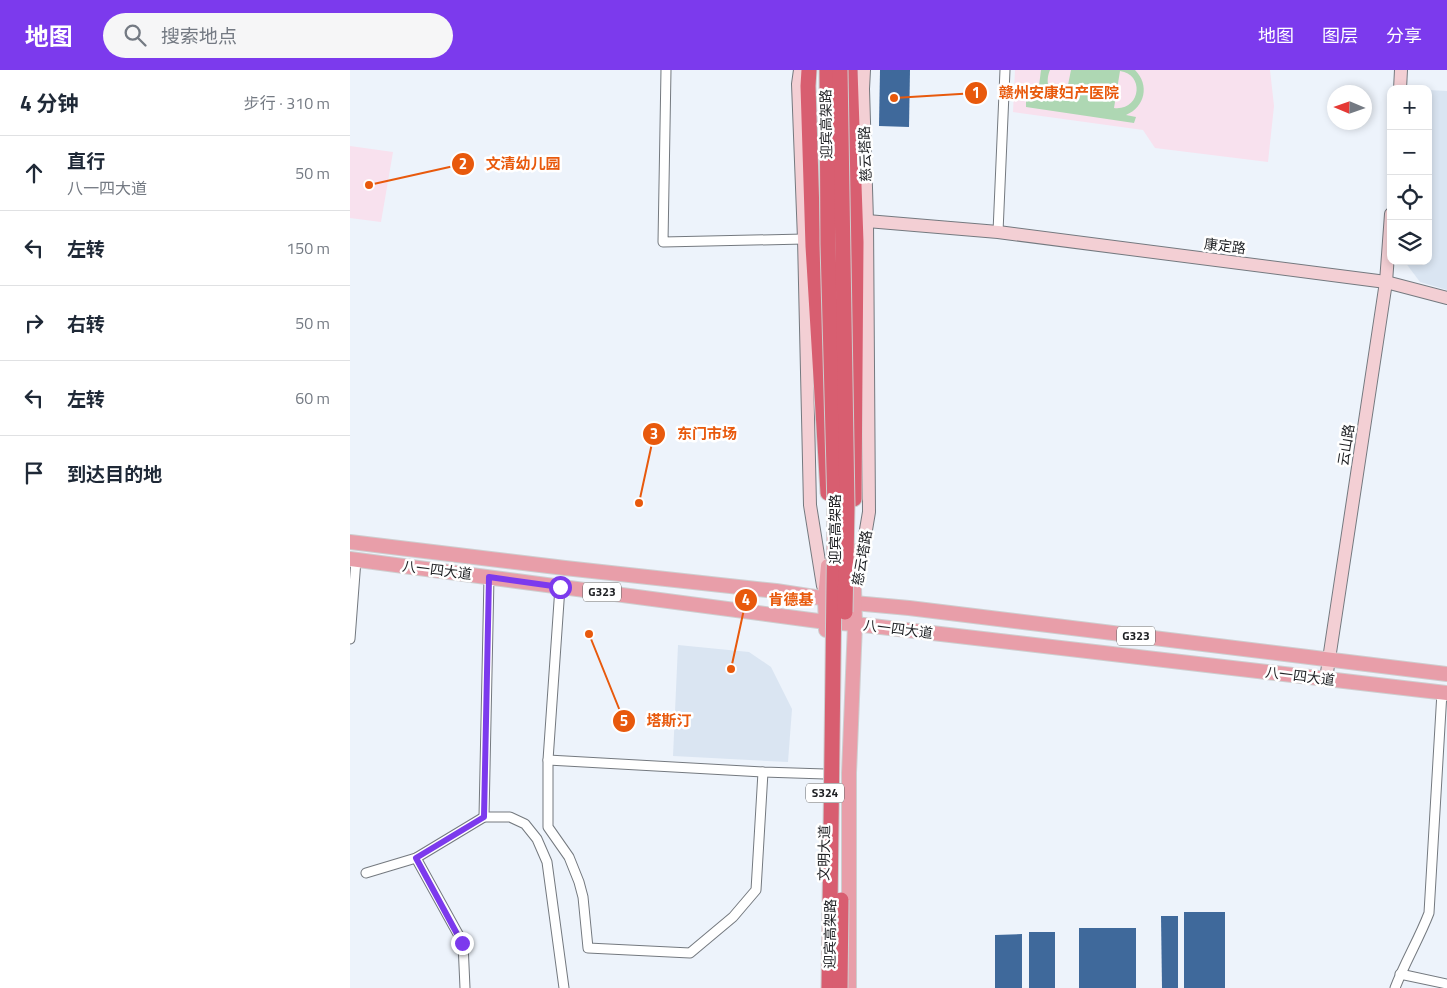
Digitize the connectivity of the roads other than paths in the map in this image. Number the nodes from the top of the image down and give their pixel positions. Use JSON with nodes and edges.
{"nodes":[{"id":1,"x":666,"y":70,"type":"edge"},
{"id":2,"x":800,"y":70,"type":"edge"},
{"id":3,"x":809,"y":70,"type":"edge"},
{"id":4,"x":815,"y":70,"type":"edge"},
{"id":5,"x":827,"y":70,"type":"edge"},
{"id":6,"x":840,"y":70,"type":"edge"},
{"id":7,"x":848,"y":70,"type":"edge"},
{"id":8,"x":864,"y":70,"type":"edge"},
{"id":9,"x":1005,"y":70,"type":"edge"},
{"id":10,"x":1401,"y":70,"type":"edge"},
{"id":11,"x":1400,"y":85,"type":"edge"},
{"id":12,"x":1391,"y":220,"type":"edge"},
{"id":13,"x":867,"y":221,"type":"junction"},
{"id":14,"x":998,"y":232,"type":"junction"},
{"id":15,"x":804,"y":239,"type":"junction"},
{"id":16,"x":1386,"y":282,"type":"junction"},
{"id":17,"x":1447,"y":298,"type":"edge"},
{"id":18,"x":829,"y":507,"type":"junction"},
{"id":19,"x":854,"y":510,"type":"joint"},
{"id":20,"x":350,"y":542,"type":"edge"},
{"id":21,"x":353,"y":560,"type":"edge"},
{"id":22,"x":489,"y":577,"type":"junction"},
{"id":23,"x":560,"y":587,"type":"junction"},
{"id":24,"x":825,"y":598,"type":"junction"},
{"id":25,"x":854,"y":603,"type":"junction"},
{"id":26,"x":826,"y":622,"type":"junction"},
{"id":27,"x":855,"y":624,"type":"junction"},
{"id":28,"x":350,"y":640,"type":"edge"},
{"id":29,"x":1329,"y":660,"type":"junction"},
{"id":30,"x":1447,"y":674,"type":"edge"},
{"id":31,"x":1326,"y":679,"type":"junction"},
{"id":32,"x":1445,"y":692,"type":"edge"},
{"id":33,"x":548,"y":760,"type":"junction"},
{"id":34,"x":763,"y":772,"type":"junction"},
{"id":35,"x":825,"y":774,"type":"junction"},
{"id":36,"x":484,"y":817,"type":"junction"},
{"id":37,"x":416,"y":858,"type":"junction"},
{"id":38,"x":366,"y":873,"type":"dead end"},
{"id":39,"x":1400,"y":974,"type":"junction"},
{"id":40,"x":1447,"y":984,"type":"edge"},
{"id":41,"x":464,"y":988,"type":"edge"},
{"id":42,"x":564,"y":988,"type":"edge"},
{"id":43,"x":822,"y":988,"type":"edge"},
{"id":44,"x":829,"y":988,"type":"edge"},
{"id":45,"x":840,"y":988,"type":"edge"},
{"id":46,"x":849,"y":988,"type":"edge"},
{"id":47,"x":1395,"y":988,"type":"edge"}],
"edges":[{"from":1,"to":15,"type":"street"},
{"from":2,"to":15,"type":"street"},
{"from":3,"to":18,"type":"highway"},
{"from":4,"to":18,"type":"main road"},
{"from":5,"to":44,"type":"highway","name":"迎宾高架路","bridge":true},
{"from":6,"to":45,"type":"highway","name":"迎宾高架路","bridge":true},
{"from":7,"to":19,"type":"highway"},
{"from":8,"to":13,"type":"street","name":"慈云塔路"},
{"from":9,"to":14,"type":"street"},
{"from":10,"to":11,"type":"street"},
{"from":12,"to":16,"type":"street","name":"云山路"},
{"from":13,"to":14,"type":"street","name":"康定路"},
{"from":13,"to":25,"type":"street","name":"慈云塔路"},
{"from":14,"to":16,"type":"street","name":"康定路"},
{"from":15,"to":24,"type":"street"},
{"from":16,"to":17,"type":"street","name":"康定路"},
{"from":16,"to":29,"type":"street","name":"云山路"},
{"from":18,"to":24,"type":"main road"},
{"from":19,"to":25,"type":"main road","name":"慈云塔路"},
{"from":20,"to":24,"type":"main road","name":"八一四大道","number":"G323"},
{"from":21,"to":22,"type":"main road","name":"八一四大道","number":"G323"},
{"from":21,"to":28,"type":"street"},
{"from":22,"to":23,"type":"main road","name":"八一四大道","number":"G323"},
{"from":22,"to":36,"type":"street"},
{"from":23,"to":26,"type":"main road","name":"八一四大道","number":"G323"},
{"from":23,"to":33,"type":"street"},
{"from":24,"to":25,"type":"main road","name":"八一四大道","number":"G323"},
{"from":24,"to":26,"type":"main road","name":"文明大道","number":"S324"},
{"from":25,"to":27,"type":"main road","name":"文明大道","number":"S324"},
{"from":25,"to":29,"type":"main road","name":"八一四大道","number":"G323"},
{"from":26,"to":27,"type":"main road","name":"八一四大道","number":"G323"},
{"from":26,"to":35,"type":"main road","name":"文明大道","number":"S324"},
{"from":27,"to":31,"type":"main road","name":"八一四大道","number":"G323"},
{"from":27,"to":46,"type":"main road","name":"文明大道","number":"S324"},
{"from":29,"to":30,"type":"main road","name":"八一四大道","number":"G323"},
{"from":29,"to":31,"type":"street","name":"云山路"},
{"from":31,"to":32,"type":"main road","name":"八一四大道","number":"G323"},
{"from":32,"to":39,"type":"street"},
{"from":33,"to":34,"type":"street"},
{"from":33,"to":34,"type":"street"},
{"from":34,"to":35,"type":"street"},
{"from":35,"to":43,"type":"main road","name":"文明大道","number":"S324"},
{"from":36,"to":37,"type":"street"},
{"from":36,"to":42,"type":"street"},
{"from":37,"to":38,"type":"street"},
{"from":37,"to":41,"type":"street"},
{"from":39,"to":40,"type":"street"},
{"from":39,"to":47,"type":"street"}]}
